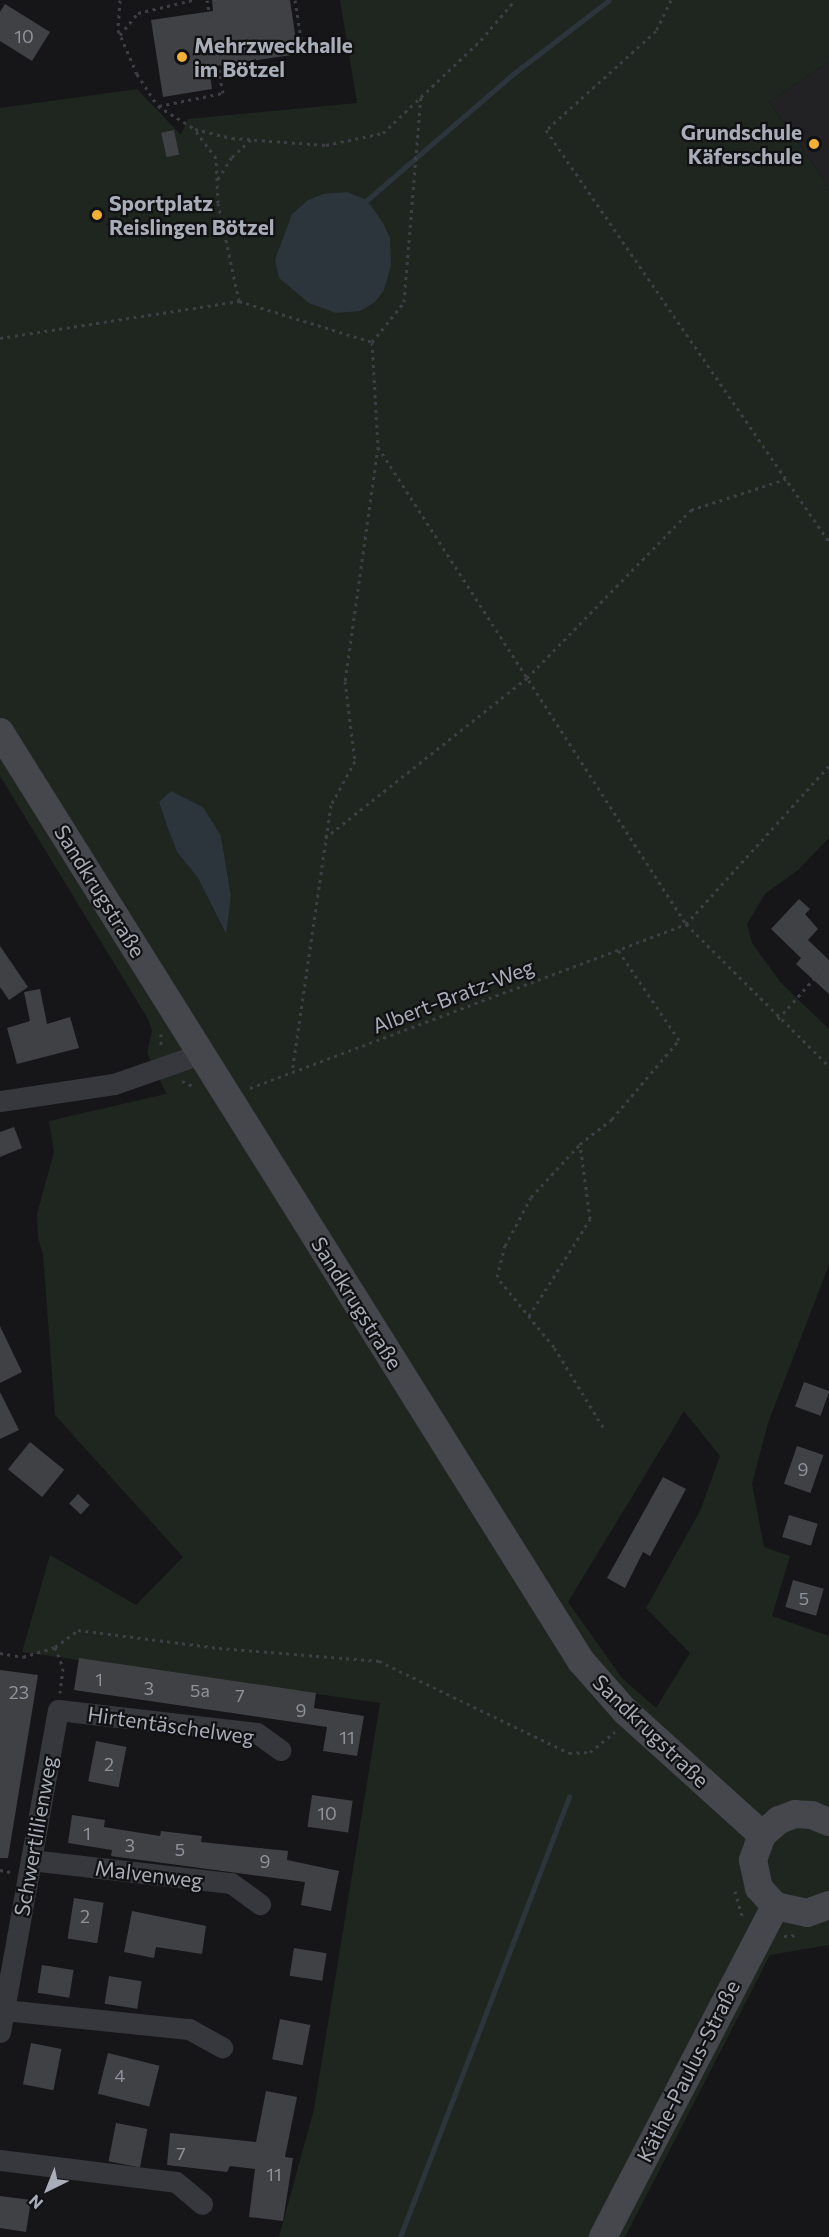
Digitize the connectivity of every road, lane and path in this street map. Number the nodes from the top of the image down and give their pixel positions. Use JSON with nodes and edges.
{"nodes":[{"id":1,"x":120,"y":0,"type":"edge"},
{"id":2,"x":193,"y":0,"type":"edge"},
{"id":3,"x":207,"y":0,"type":"edge"},
{"id":4,"x":295,"y":0,"type":"edge"},
{"id":5,"x":515,"y":0,"type":"edge"},
{"id":6,"x":671,"y":0,"type":"edge"},
{"id":7,"x":201,"y":19,"type":"dead end"},
{"id":8,"x":120,"y":35,"type":"junction"},
{"id":9,"x":303,"y":51,"type":"dead end"},
{"id":10,"x":224,"y":67,"type":"dead end"},
{"id":11,"x":421,"y":97,"type":"junction"},
{"id":12,"x":158,"y":106,"type":"junction"},
{"id":13,"x":195,"y":129,"type":"junction"},
{"id":14,"x":251,"y":139,"type":"junction"},
{"id":15,"x":217,"y":180,"type":"junction"},
{"id":16,"x":238,"y":301,"type":"junction"},
{"id":17,"x":0,"y":338,"type":"edge"},
{"id":18,"x":372,"y":342,"type":"junction"},
{"id":19,"x":378,"y":447,"type":"junction"},
{"id":20,"x":786,"y":479,"type":"junction"},
{"id":21,"x":829,"y":542,"type":"edge"},
{"id":22,"x":527,"y":678,"type":"junction"},
{"id":23,"x":0,"y":732,"type":"edge"},
{"id":24,"x":829,"y":766,"type":"edge"},
{"id":25,"x":324,"y":840,"type":"junction"},
{"id":26,"x":686,"y":924,"type":"junction"},
{"id":27,"x":618,"y":950,"type":"junction"},
{"id":28,"x":829,"y":962,"type":"edge"},
{"id":29,"x":778,"y":1019,"type":"junction"},
{"id":30,"x":203,"y":1053,"type":"junction"},
{"id":31,"x":829,"y":1066,"type":"edge"},
{"id":32,"x":292,"y":1072,"type":"junction"},
{"id":33,"x":230,"y":1096,"type":"junction"},
{"id":34,"x":0,"y":1101,"type":"edge"},
{"id":35,"x":580,"y":1144,"type":"junction"},
{"id":36,"x":529,"y":1316,"type":"junction"},
{"id":37,"x":603,"y":1427,"type":"dead end"},
{"id":38,"x":55,"y":1647,"type":"junction"},
{"id":39,"x":0,"y":1653,"type":"edge"},
{"id":40,"x":58,"y":1710,"type":"junction"},
{"id":41,"x":619,"y":1729,"type":"dead end"},
{"id":42,"x":280,"y":1750,"type":"dead end"},
{"id":43,"x":829,"y":1822,"type":"edge"},
{"id":44,"x":762,"y":1834,"type":"junction"},
{"id":45,"x":31,"y":1860,"type":"junction"},
{"id":46,"x":260,"y":1904,"type":"dead end"},
{"id":47,"x":829,"y":1905,"type":"edge"},
{"id":48,"x":775,"y":1906,"type":"junction"},
{"id":49,"x":4,"y":2010,"type":"junction"},
{"id":50,"x":0,"y":2032,"type":"edge"},
{"id":51,"x":222,"y":2048,"type":"dead end"},
{"id":52,"x":0,"y":2160,"type":"edge"},
{"id":53,"x":202,"y":2204,"type":"dead end"},
{"id":54,"x":603,"y":2237,"type":"edge"}],
"edges":[{"from":1,"to":8,"type":"path"},
{"from":2,"to":8,"type":"path"},
{"from":3,"to":7,"type":"path"},
{"from":4,"to":9,"type":"path"},
{"from":5,"to":11,"type":"path"},
{"from":6,"to":20,"type":"path"},
{"from":8,"to":12,"type":"path"},
{"from":10,"to":12,"type":"path"},
{"from":11,"to":14,"type":"path"},
{"from":11,"to":18,"type":"path"},
{"from":12,"to":13,"type":"path"},
{"from":13,"to":14,"type":"path"},
{"from":13,"to":15,"type":"path"},
{"from":14,"to":15,"type":"path"},
{"from":15,"to":16,"type":"path"},
{"from":16,"to":17,"type":"path"},
{"from":16,"to":18,"type":"path"},
{"from":18,"to":19,"type":"path"},
{"from":19,"to":22,"type":"path"},
{"from":19,"to":25,"type":"path"},
{"from":20,"to":21,"type":"path"},
{"from":20,"to":22,"type":"path"},
{"from":22,"to":25,"type":"path"},
{"from":22,"to":26,"type":"path"},
{"from":23,"to":30,"type":"street","name":"Sandkrugstraße"},
{"from":24,"to":26,"type":"path"},
{"from":25,"to":32,"type":"path"},
{"from":26,"to":27,"type":"path","name":"Albert-Bratz-Weg"},
{"from":26,"to":29,"type":"path"},
{"from":27,"to":32,"type":"path","name":"Albert-Bratz-Weg"},
{"from":27,"to":35,"type":"path"},
{"from":28,"to":29,"type":"path"},
{"from":29,"to":31,"type":"path"},
{"from":30,"to":33,"type":"street","name":"Sandkrugstraße"},
{"from":30,"to":34,"type":"street"},
{"from":32,"to":33,"type":"path","name":"Albert-Bratz-Weg"},
{"from":33,"to":44,"type":"street","name":"Sandkrugstraße"},
{"from":35,"to":36,"type":"path"},
{"from":35,"to":36,"type":"path"},
{"from":36,"to":37,"type":"path"},
{"from":38,"to":39,"type":"path"},
{"from":38,"to":40,"type":"path"},
{"from":38,"to":41,"type":"path"},
{"from":40,"to":42,"type":"street","name":"Hirtentäschelweg"},
{"from":40,"to":45,"type":"street","name":"Schwertlilienweg"},
{"from":43,"to":44,"type":"street"},
{"from":44,"to":48,"type":"street"},
{"from":45,"to":46,"type":"street","name":"Malvenweg"},
{"from":45,"to":49,"type":"street","name":"Schwertlilienweg"},
{"from":47,"to":48,"type":"street"},
{"from":48,"to":54,"type":"street","name":"Käthe-Paulus-Straße"},
{"from":49,"to":50,"type":"street","name":"Schwertlilienweg"},
{"from":49,"to":51,"type":"street"},
{"from":52,"to":53,"type":"street"}]}
